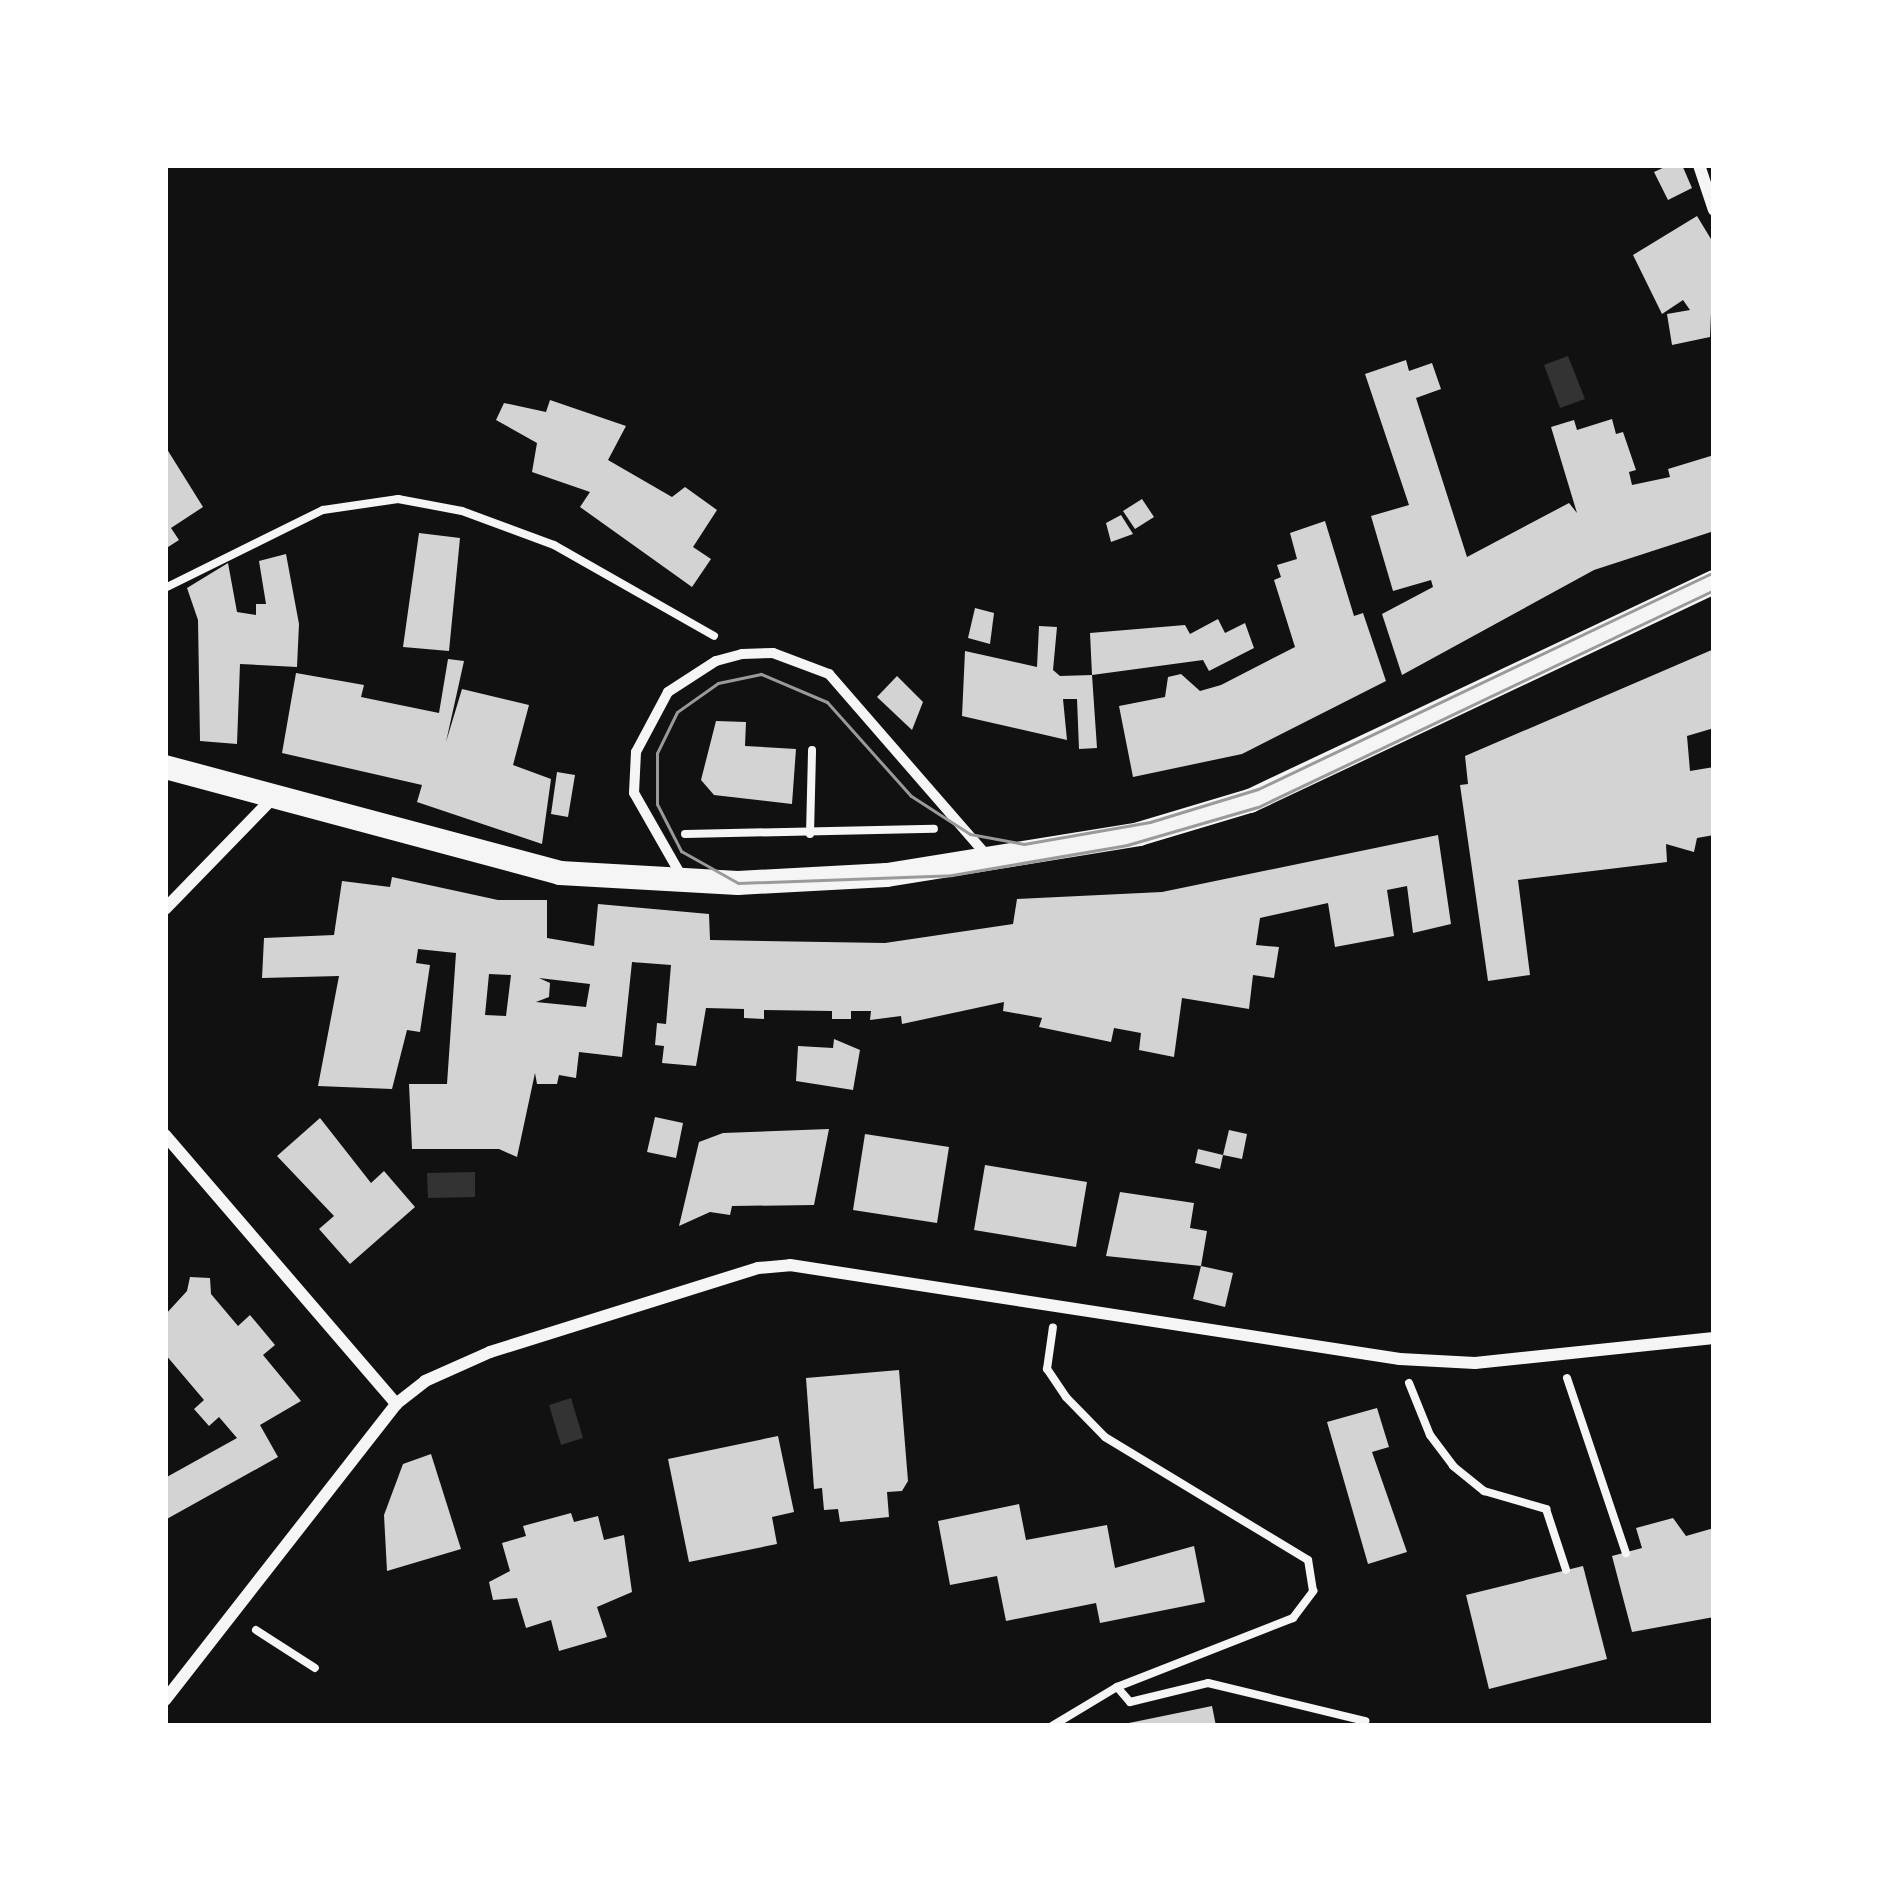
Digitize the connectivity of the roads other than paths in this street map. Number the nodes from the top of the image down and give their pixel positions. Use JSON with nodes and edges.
{"nodes":[{"id":1,"x":1699,"y":165,"type":"edge"},
{"id":2,"x":1714,"y":210,"type":"edge"},
{"id":3,"x":1714,"y":581,"type":"edge"},
{"id":4,"x":165,"y":767,"type":"edge"},
{"id":5,"x":279,"y":792,"type":"junction"},
{"id":6,"x":991,"y":861,"type":"junction"},
{"id":7,"x":684,"y":879,"type":"junction"},
{"id":8,"x":165,"y":909,"type":"edge"},
{"id":9,"x":165,"y":1135,"type":"edge"},
{"id":10,"x":1714,"y":1338,"type":"edge"},
{"id":11,"x":396,"y":1404,"type":"junction"},
{"id":12,"x":165,"y":1700,"type":"edge"}],
"edges":[{"from":1,"to":2,"type":"street"},
{"from":3,"to":6,"type":"main road"},
{"from":4,"to":5,"type":"main road"},
{"from":5,"to":7,"type":"main road"},
{"from":5,"to":8,"type":"street"},
{"from":6,"to":7,"type":"main road"},
{"from":6,"to":7,"type":"street"},
{"from":9,"to":11,"type":"street"},
{"from":10,"to":11,"type":"street"},
{"from":11,"to":12,"type":"street"}]}
